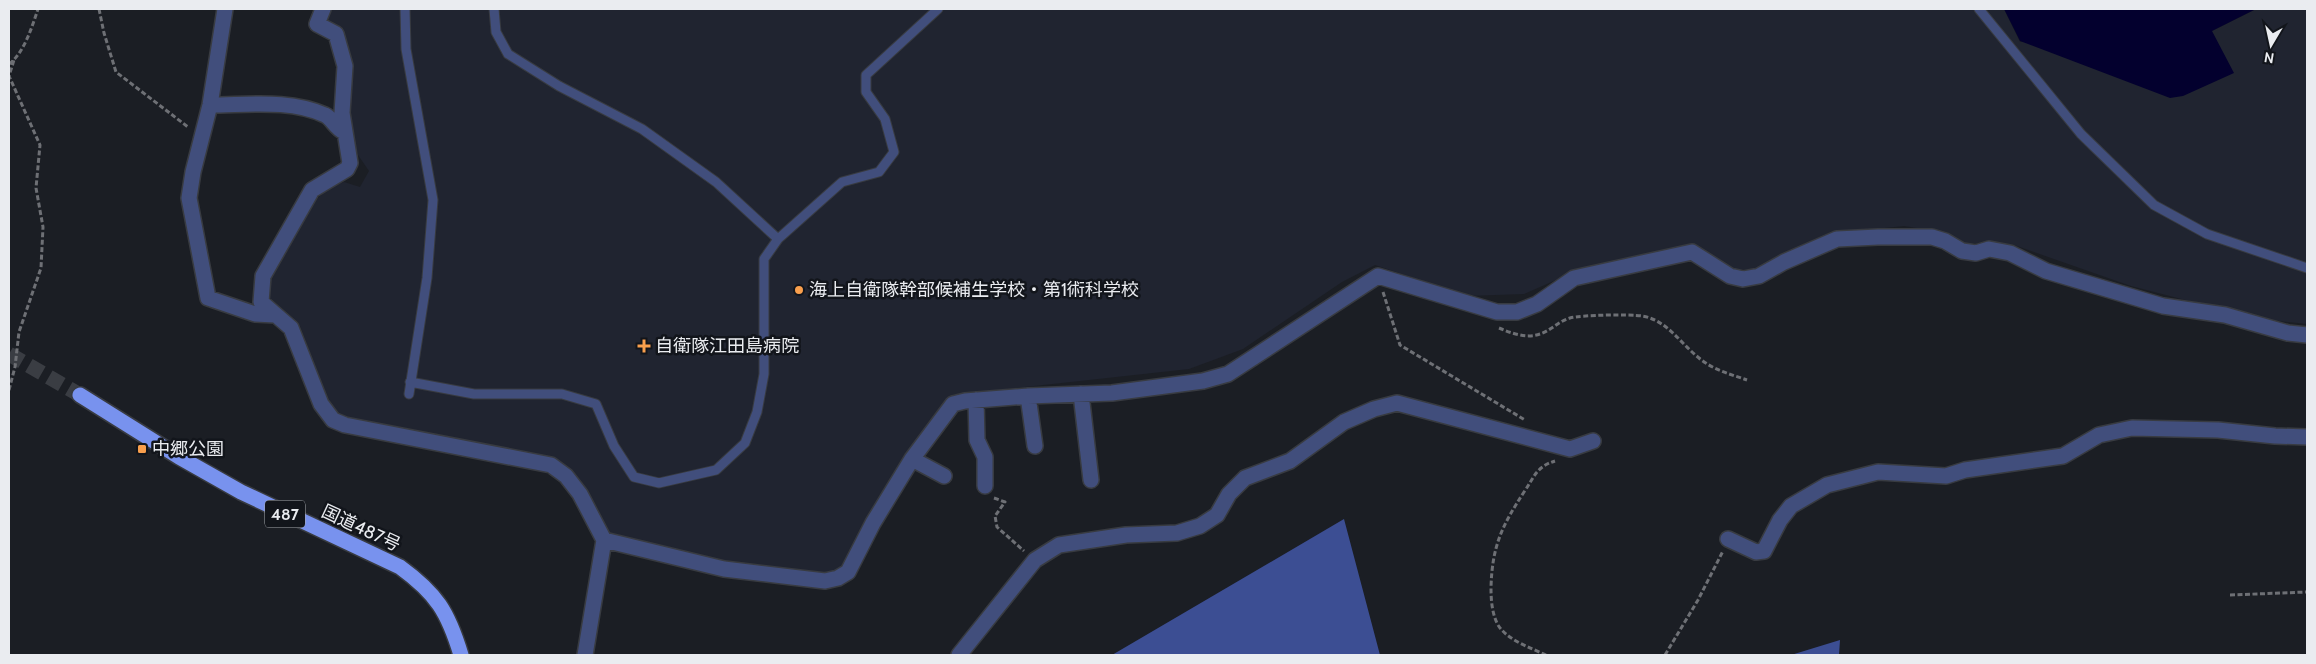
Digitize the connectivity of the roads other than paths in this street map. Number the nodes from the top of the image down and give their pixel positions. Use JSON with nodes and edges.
{"nodes":[{"id":1,"x":225,"y":9,"type":"edge"},
{"id":2,"x":323,"y":9,"type":"edge"},
{"id":3,"x":405,"y":9,"type":"edge"},
{"id":4,"x":494,"y":9,"type":"edge"},
{"id":5,"x":938,"y":9,"type":"edge"},
{"id":6,"x":1979,"y":9,"type":"edge"},
{"id":7,"x":210,"y":105,"type":"junction"},
{"id":8,"x":344,"y":132,"type":"junction"},
{"id":9,"x":778,"y":239,"type":"junction"},
{"id":10,"x":2307,"y":268,"type":"edge"},
{"id":11,"x":275,"y":315,"type":"junction"},
{"id":12,"x":2307,"y":335,"type":"edge"},
{"id":13,"x":410,"y":382,"type":"junction"},
{"id":14,"x":409,"y":394,"type":"dead end"},
{"id":15,"x":1081,"y":394,"type":"junction"},
{"id":16,"x":80,"y":395,"type":"tunnel mouth"},
{"id":17,"x":1028,"y":396,"type":"junction"},
{"id":18,"x":976,"y":400,"type":"junction"},
{"id":19,"x":2307,"y":437,"type":"edge"},
{"id":20,"x":1593,"y":441,"type":"dead end"},
{"id":21,"x":1035,"y":446,"type":"dead end"},
{"id":22,"x":912,"y":459,"type":"junction"},
{"id":23,"x":944,"y":476,"type":"dead end"},
{"id":24,"x":1090,"y":480,"type":"dead end"},
{"id":25,"x":985,"y":486,"type":"road end"},
{"id":26,"x":1728,"y":539,"type":"road end"},
{"id":27,"x":604,"y":540,"type":"junction"},
{"id":28,"x":461,"y":655,"type":"edge"},
{"id":29,"x":585,"y":655,"type":"edge"},
{"id":30,"x":959,"y":655,"type":"edge"}],
"edges":[{"from":1,"to":7,"type":"street"},
{"from":2,"to":8,"type":"street"},
{"from":3,"to":13,"type":"lane"},
{"from":4,"to":9,"type":"lane"},
{"from":5,"to":9,"type":"lane"},
{"from":6,"to":10,"type":"lane"},
{"from":7,"to":8,"type":"street"},
{"from":7,"to":11,"type":"street"},
{"from":8,"to":11,"type":"street"},
{"from":9,"to":13,"type":"lane"},
{"from":11,"to":27,"type":"street"},
{"from":12,"to":15,"type":"street"},
{"from":13,"to":14,"type":"lane"},
{"from":15,"to":17,"type":"street"},
{"from":15,"to":24,"type":"street"},
{"from":16,"to":28,"type":"highway","name":"国道487号","number":"487"},
{"from":17,"to":18,"type":"street"},
{"from":17,"to":21,"type":"street"},
{"from":18,"to":22,"type":"street"},
{"from":18,"to":25,"type":"street"},
{"from":19,"to":26,"type":"street"},
{"from":20,"to":30,"type":"street"},
{"from":22,"to":23,"type":"street"},
{"from":22,"to":27,"type":"street"},
{"from":27,"to":29,"type":"street"}]}
